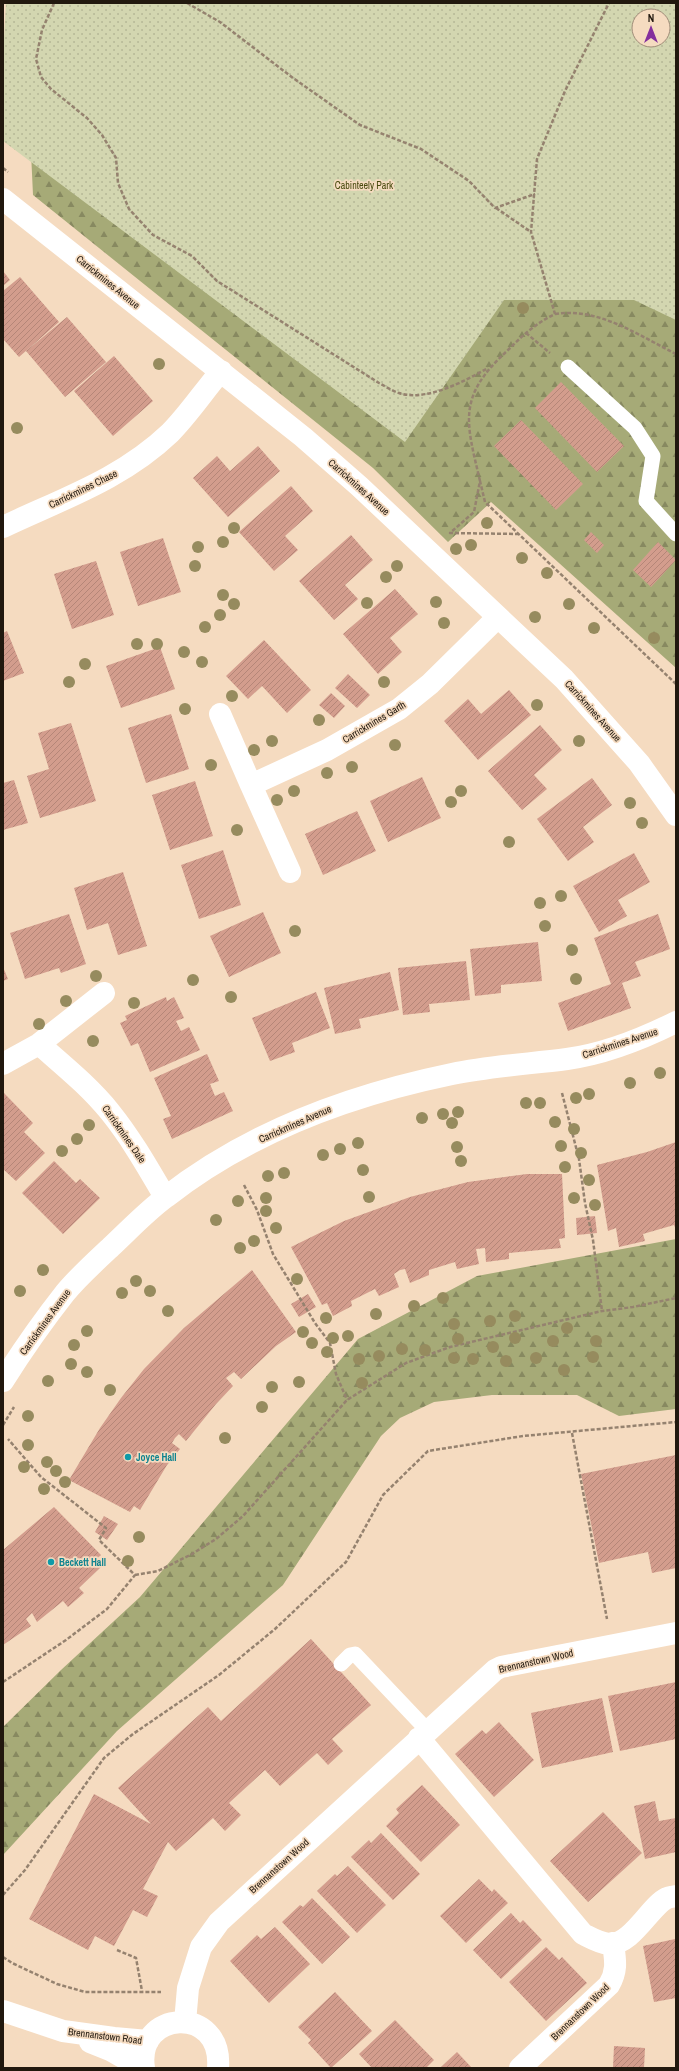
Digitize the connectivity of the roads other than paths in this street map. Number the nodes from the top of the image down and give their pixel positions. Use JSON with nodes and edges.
{"nodes":[{"id":1,"x":3,"y":199,"type":"edge"},
{"id":2,"x":568,"y":367,"type":"road end"},
{"id":3,"x":220,"y":371,"type":"junction"},
{"id":4,"x":3,"y":527,"type":"edge"},
{"id":5,"x":676,"y":534,"type":"edge"},
{"id":6,"x":498,"y":617,"type":"junction"},
{"id":7,"x":220,"y":714,"type":"dead end"},
{"id":8,"x":251,"y":785,"type":"junction"},
{"id":9,"x":676,"y":815,"type":"edge"},
{"id":10,"x":290,"y":872,"type":"dead end"},
{"id":11,"x":104,"y":993,"type":"dead end"},
{"id":12,"x":676,"y":1022,"type":"edge"},
{"id":13,"x":40,"y":1044,"type":"junction"},
{"id":14,"x":3,"y":1064,"type":"edge"},
{"id":15,"x":165,"y":1197,"type":"junction"},
{"id":16,"x":3,"y":1381,"type":"edge"},
{"id":17,"x":676,"y":1632,"type":"edge"},
{"id":18,"x":341,"y":1664,"type":"dead end"},
{"id":19,"x":424,"y":1735,"type":"junction"},
{"id":20,"x":676,"y":1896,"type":"edge"},
{"id":21,"x":613,"y":1944,"type":"junction"},
{"id":22,"x":3,"y":2011,"type":"edge"},
{"id":23,"x":185,"y":2022,"type":"junction"},
{"id":24,"x":63,"y":2031,"type":"junction"},
{"id":25,"x":148,"y":2041,"type":"junction"},
{"id":26,"x":143,"y":2068,"type":"edge"},
{"id":27,"x":218,"y":2068,"type":"edge"},
{"id":28,"x":520,"y":2068,"type":"edge"}],
"edges":[{"from":1,"to":3,"type":"street","name":"Carrickmines Avenue"},
{"from":2,"to":5,"type":"lane"},
{"from":3,"to":4,"type":"street","name":"Carrickmines Chase"},
{"from":3,"to":6,"type":"street","name":"Carrickmines Avenue"},
{"from":6,"to":8,"type":"street","name":"Carrickmines Garth"},
{"from":6,"to":9,"type":"street","name":"Carrickmines Avenue"},
{"from":7,"to":8,"type":"street"},
{"from":8,"to":10,"type":"street"},
{"from":11,"to":13,"type":"street"},
{"from":12,"to":15,"type":"street","name":"Carrickmines Avenue"},
{"from":13,"to":14,"type":"street"},
{"from":13,"to":15,"type":"street","name":"Carrickmines Dale"},
{"from":15,"to":16,"type":"street","name":"Carrickmines Avenue"},
{"from":17,"to":19,"type":"street","name":"Brennanstown Wood"},
{"from":18,"to":19,"type":"lane"},
{"from":19,"to":21,"type":"street"},
{"from":19,"to":23,"type":"street","name":"Brennanstown Wood"},
{"from":20,"to":21,"type":"street"},
{"from":21,"to":28,"type":"street","name":"Brennanstown Wood"},
{"from":22,"to":24,"type":"street","name":"Brennanstown Road"},
{"from":23,"to":25,"type":"street","name":"Brennanstown Road"},
{"from":23,"to":27,"type":"street"},
{"from":24,"to":25,"type":"street","name":"Brennanstown Road"},
{"from":24,"to":26,"type":"street","name":"Brennanstown Road"},
{"from":25,"to":26,"type":"street","name":"Brennanstown Road"}]}
